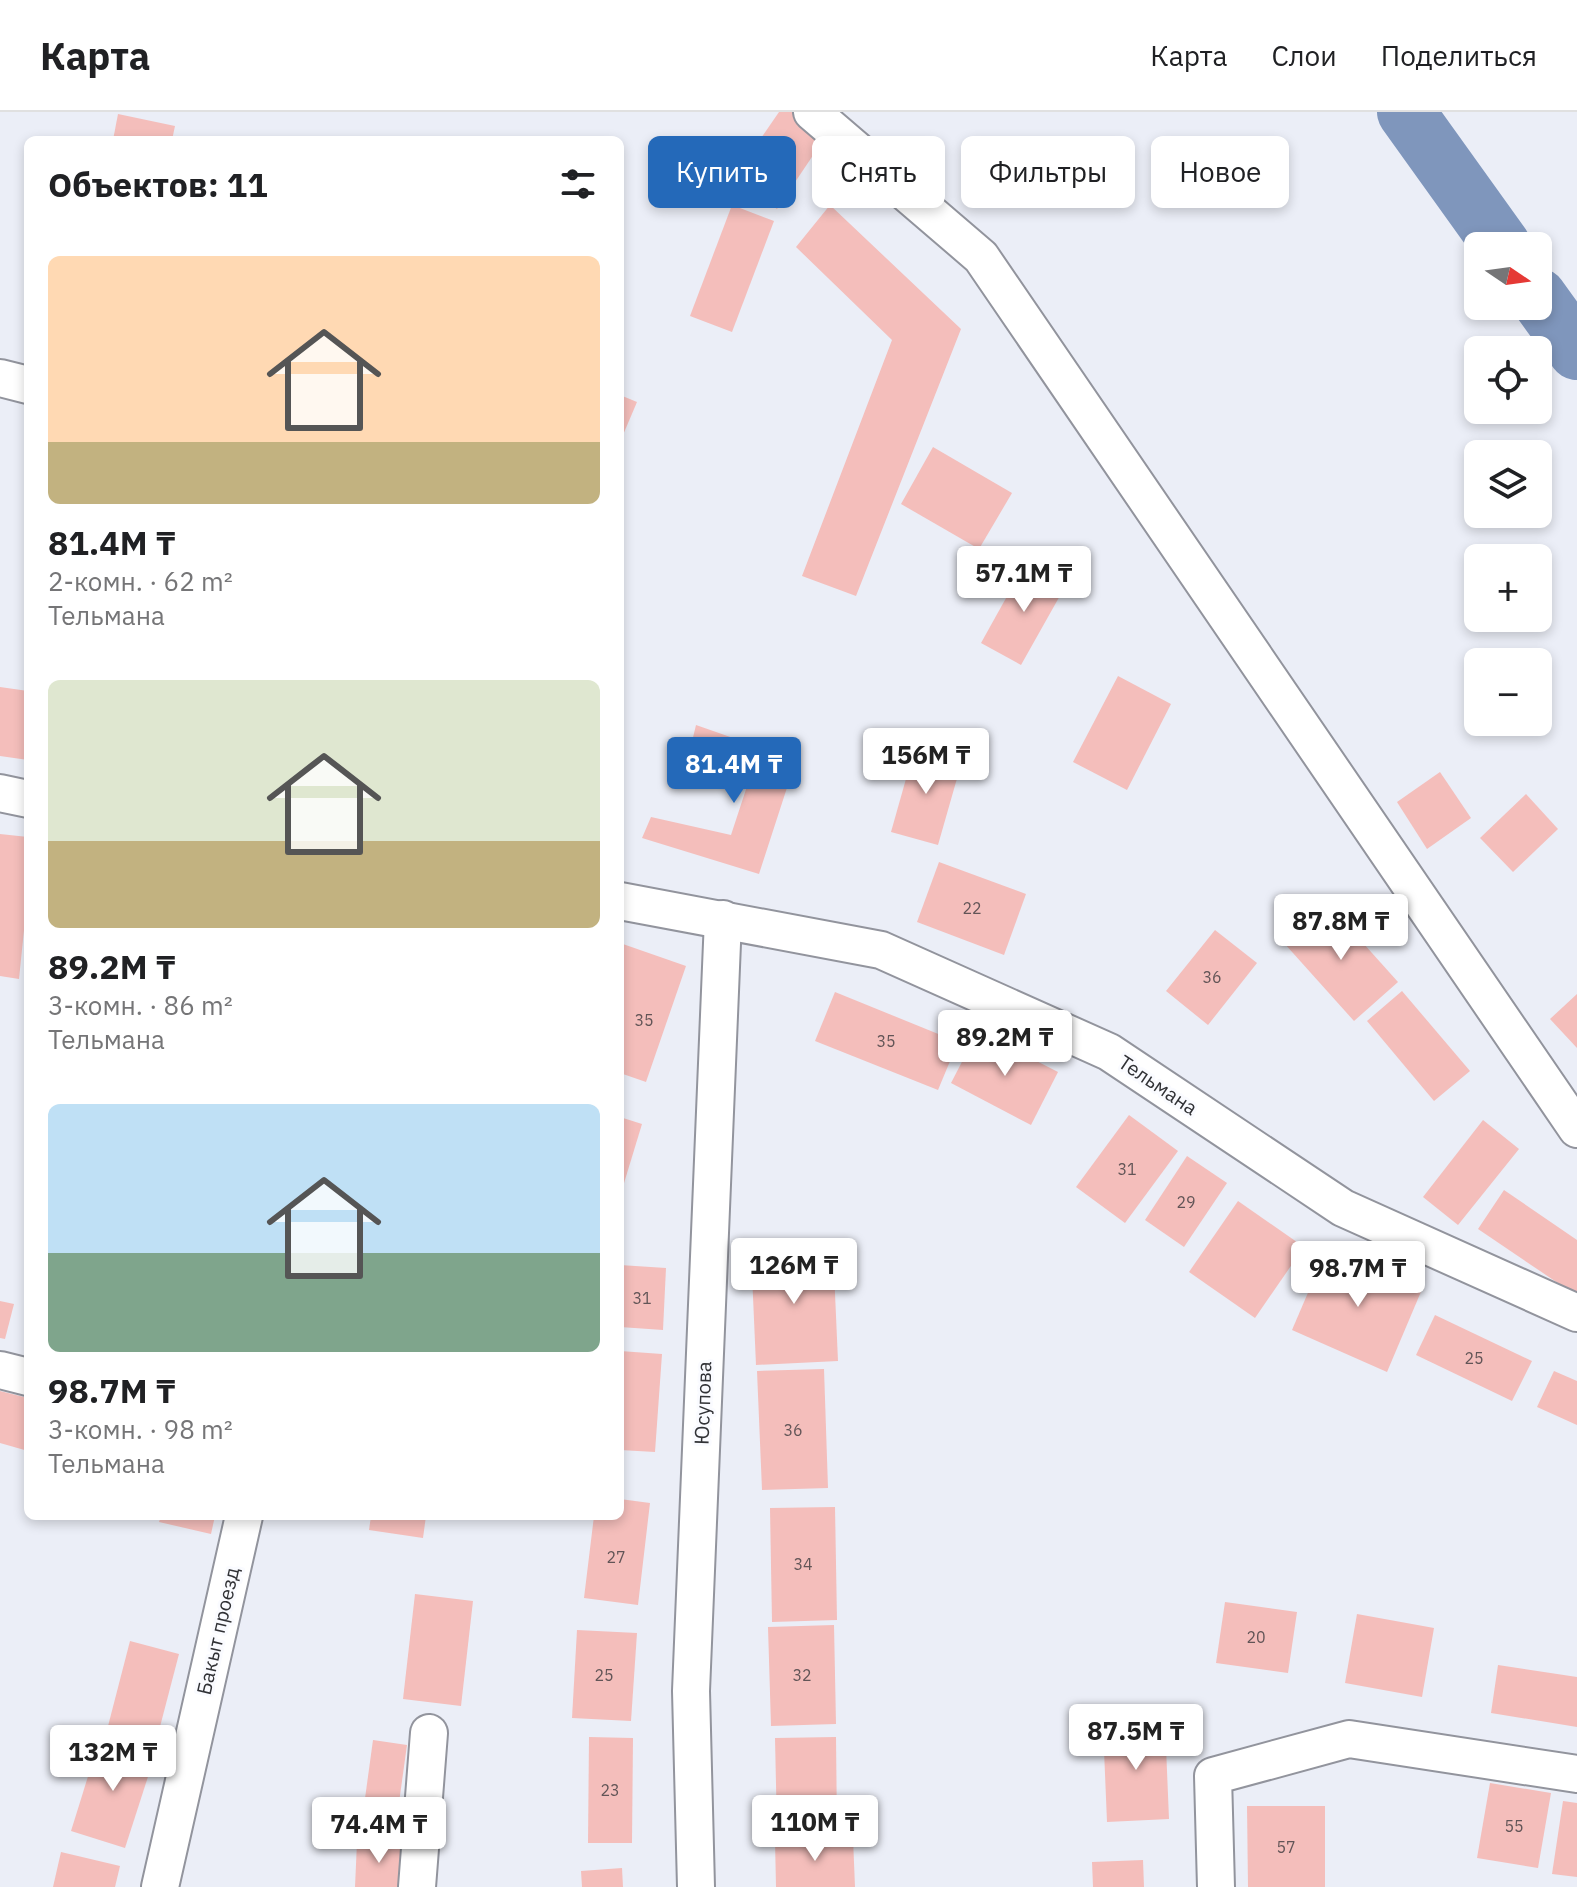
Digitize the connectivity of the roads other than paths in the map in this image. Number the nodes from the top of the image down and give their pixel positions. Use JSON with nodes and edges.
{"nodes":[{"id":1,"x":812,"y":112,"type":"edge"},
{"id":2,"x":0,"y":378,"type":"edge"},
{"id":3,"x":24,"y":384,"type":"edge"},
{"id":4,"x":0,"y":793,"type":"edge"},
{"id":5,"x":24,"y":798,"type":"edge"},
{"id":6,"x":624,"y":902,"type":"edge"},
{"id":7,"x":723,"y":919,"type":"junction"},
{"id":8,"x":1577,"y":1129,"type":"edge"},
{"id":9,"x":1577,"y":1313,"type":"edge"},
{"id":10,"x":0,"y":1370,"type":"edge"},
{"id":11,"x":24,"y":1376,"type":"edge"},
{"id":12,"x":243,"y":1520,"type":"edge"},
{"id":13,"x":429,"y":1733,"type":"dead end"},
{"id":14,"x":1577,"y":1774,"type":"edge"},
{"id":15,"x":160,"y":1887,"type":"edge"},
{"id":16,"x":417,"y":1887,"type":"edge"},
{"id":17,"x":696,"y":1887,"type":"edge"},
{"id":18,"x":1216,"y":1887,"type":"edge"}],
"edges":[{"from":1,"to":8,"type":"street"},
{"from":2,"to":3,"type":"street"},
{"from":4,"to":5,"type":"street"},
{"from":6,"to":7,"type":"street","name":"Тельмана"},
{"from":7,"to":9,"type":"street","name":"Тельмана"},
{"from":7,"to":17,"type":"street","name":"Юсупова"},
{"from":10,"to":11,"type":"street"},
{"from":12,"to":15,"type":"street","name":"Бакыт проезд"},
{"from":13,"to":16,"type":"street"},
{"from":14,"to":18,"type":"street"}]}
